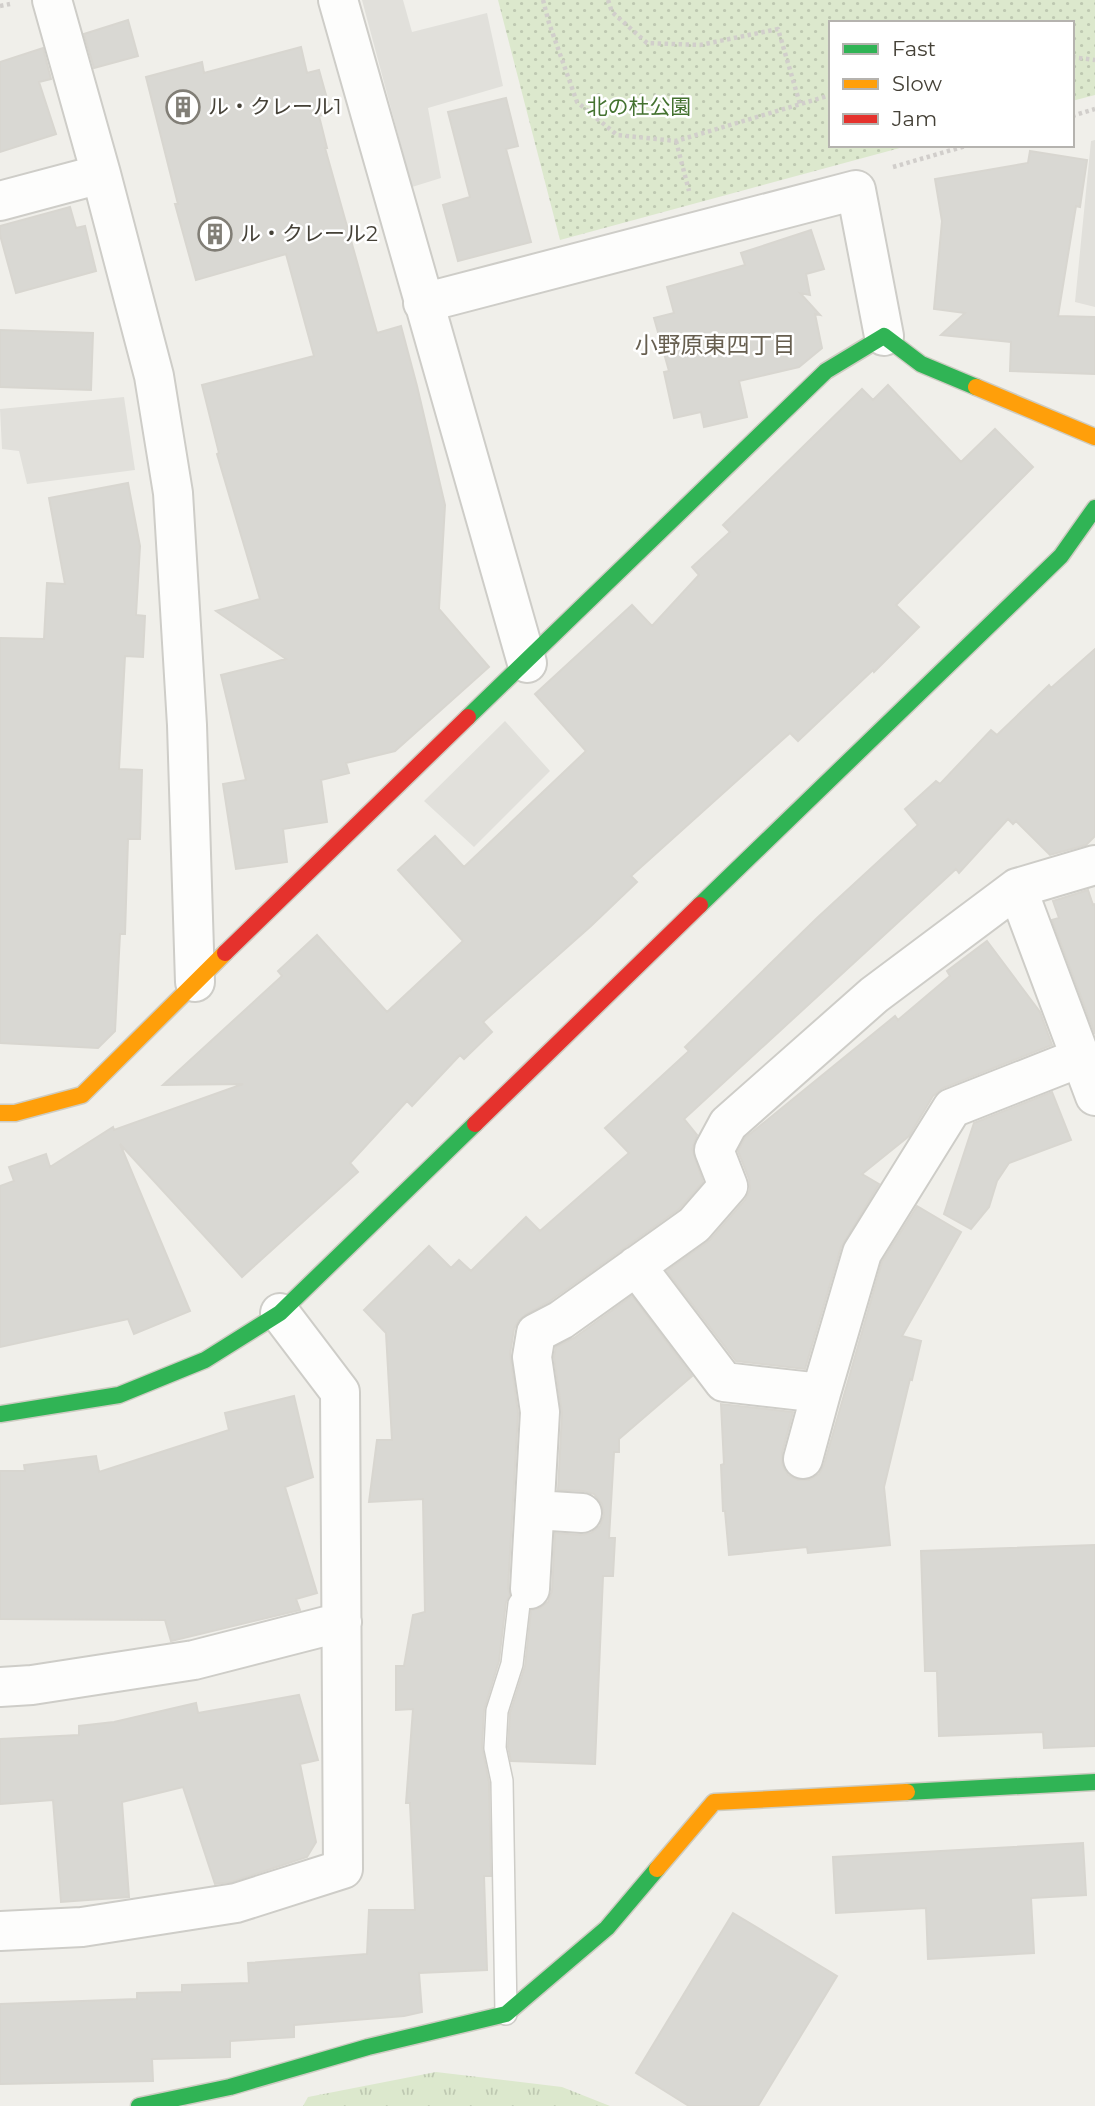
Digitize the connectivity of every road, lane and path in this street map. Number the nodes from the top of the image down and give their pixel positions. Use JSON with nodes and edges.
{"nodes":[{"id":1,"x":52,"y":0,"type":"edge"},
{"id":2,"x":338,"y":0,"type":"edge"},
{"id":3,"x":543,"y":0,"type":"edge"},
{"id":4,"x":608,"y":0,"type":"edge"},
{"id":5,"x":1074,"y":57,"type":"edge"},
{"id":6,"x":1095,"y":60,"type":"edge"},
{"id":7,"x":829,"y":96,"type":"edge"},
{"id":8,"x":800,"y":104,"type":"junction"},
{"id":9,"x":1095,"y":109,"type":"edge"},
{"id":10,"x":1074,"y":115,"type":"edge"},
{"id":11,"x":962,"y":147,"type":"edge"},
{"id":12,"x":101,"y":174,"type":"junction"},
{"id":13,"x":856,"y":190,"type":"junction"},
{"id":14,"x":0,"y":201,"type":"edge"},
{"id":15,"x":423,"y":303,"type":"junction"},
{"id":16,"x":884,"y":336,"type":"junction"},
{"id":17,"x":1095,"y":437,"type":"edge"},
{"id":18,"x":1095,"y":508,"type":"edge"},
{"id":19,"x":527,"y":663,"type":"junction"},
{"id":20,"x":1095,"y":865,"type":"edge"},
{"id":21,"x":1017,"y":888,"type":"junction"},
{"id":22,"x":195,"y":982,"type":"junction"},
{"id":23,"x":1079,"y":1058,"type":"junction"},
{"id":24,"x":1095,"y":1096,"type":"edge"},
{"id":25,"x":0,"y":1113,"type":"edge"},
{"id":26,"x":636,"y":1266,"type":"junction"},
{"id":27,"x":280,"y":1313,"type":"junction"},
{"id":28,"x":821,"y":1393,"type":"junction"},
{"id":29,"x":0,"y":1414,"type":"edge"},
{"id":30,"x":803,"y":1459,"type":"dead end"},
{"id":31,"x":535,"y":1510,"type":"junction"},
{"id":32,"x":582,"y":1513,"type":"dead end"},
{"id":33,"x":530,"y":1589,"type":"joint"},
{"id":34,"x":342,"y":1622,"type":"junction"},
{"id":35,"x":0,"y":1687,"type":"edge"},
{"id":36,"x":1095,"y":1782,"type":"edge"},
{"id":37,"x":0,"y":1931,"type":"edge"},
{"id":38,"x":506,"y":2014,"type":"junction"},
{"id":39,"x":139,"y":2106,"type":"edge"}],
"edges":[{"from":1,"to":12,"type":"street"},
{"from":2,"to":15,"type":"street"},
{"from":3,"to":8,"type":"path"},
{"from":4,"to":8,"type":"path"},
{"from":5,"to":6,"type":"path"},
{"from":7,"to":8,"type":"path"},
{"from":9,"to":10,"type":"path"},
{"from":11,"to":13,"type":"path"},
{"from":12,"to":14,"type":"street"},
{"from":12,"to":22,"type":"street"},
{"from":13,"to":15,"type":"street"},
{"from":13,"to":16,"type":"street"},
{"from":15,"to":19,"type":"street"},
{"from":16,"to":17,"type":"street"},
{"from":16,"to":19,"type":"street"},
{"from":18,"to":27,"type":"street"},
{"from":19,"to":22,"type":"street"},
{"from":20,"to":21,"type":"street"},
{"from":21,"to":23,"type":"street"},
{"from":21,"to":26,"type":"street"},
{"from":22,"to":25,"type":"street"},
{"from":23,"to":24,"type":"street"},
{"from":23,"to":28,"type":"street"},
{"from":26,"to":28,"type":"street"},
{"from":26,"to":31,"type":"street"},
{"from":27,"to":29,"type":"street"},
{"from":27,"to":34,"type":"street"},
{"from":28,"to":30,"type":"street"},
{"from":31,"to":32,"type":"street"},
{"from":31,"to":33,"type":"street"},
{"from":33,"to":38,"type":"lane"},
{"from":34,"to":35,"type":"street"},
{"from":34,"to":37,"type":"street"},
{"from":36,"to":38,"type":"street"},
{"from":38,"to":39,"type":"street"}]}
